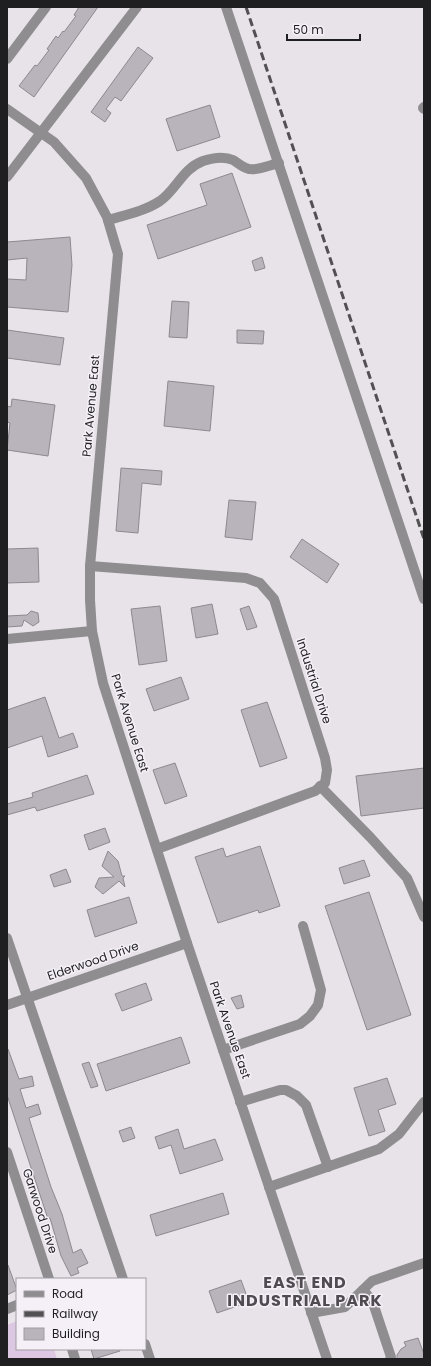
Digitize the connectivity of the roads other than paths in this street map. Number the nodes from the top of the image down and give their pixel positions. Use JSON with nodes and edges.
{"nodes":[{"id":1,"x":46,"y":7,"type":"edge"},
{"id":2,"x":137,"y":7,"type":"edge"},
{"id":3,"x":226,"y":7,"type":"edge"},
{"id":4,"x":7,"y":58,"type":"edge"},
{"id":5,"x":7,"y":108,"type":"edge"},
{"id":6,"x":41,"y":133,"type":"junction"},
{"id":7,"x":279,"y":163,"type":"junction"},
{"id":8,"x":7,"y":177,"type":"edge"},
{"id":9,"x":108,"y":220,"type":"junction"},
{"id":10,"x":90,"y":566,"type":"junction"},
{"id":11,"x":424,"y":599,"type":"edge"},
{"id":12,"x":92,"y":631,"type":"junction"},
{"id":13,"x":7,"y":639,"type":"edge"},
{"id":14,"x":320,"y":786,"type":"junction"},
{"id":15,"x":157,"y":849,"type":"junction"},
{"id":16,"x":424,"y":917,"type":"edge"},
{"id":17,"x":303,"y":926,"type":"dead end"},
{"id":18,"x":7,"y":938,"type":"edge"},
{"id":19,"x":187,"y":943,"type":"junction"},
{"id":20,"x":27,"y":998,"type":"junction"},
{"id":21,"x":7,"y":1005,"type":"edge"},
{"id":22,"x":223,"y":1050,"type":"junction"},
{"id":23,"x":240,"y":1102,"type":"junction"},
{"id":24,"x":424,"y":1102,"type":"edge"},
{"id":25,"x":8,"y":1155,"type":"edge"},
{"id":26,"x":328,"y":1167,"type":"junction"},
{"id":27,"x":269,"y":1187,"type":"junction"},
{"id":28,"x":424,"y":1263,"type":"edge"},
{"id":29,"x":49,"y":1278,"type":"edge"},
{"id":30,"x":123,"y":1278,"type":"edge"},
{"id":31,"x":363,"y":1290,"type":"junction"},
{"id":32,"x":312,"y":1313,"type":"junction"},
{"id":33,"x":146,"y":1347,"type":"edge"},
{"id":34,"x":150,"y":1359,"type":"edge"},
{"id":35,"x":327,"y":1359,"type":"edge"},
{"id":36,"x":390,"y":1359,"type":"edge"}],
"edges":[{"from":1,"to":4,"type":"street"},
{"from":2,"to":6,"type":"street"},
{"from":3,"to":7,"type":"street"},
{"from":5,"to":6,"type":"street","name":"Park Avenue East"},
{"from":6,"to":8,"type":"street"},
{"from":6,"to":9,"type":"street","name":"Park Avenue East"},
{"from":7,"to":9,"type":"street"},
{"from":7,"to":11,"type":"street"},
{"from":9,"to":10,"type":"street","name":"Park Avenue East"},
{"from":10,"to":12,"type":"street","name":"Park Avenue East"},
{"from":10,"to":14,"type":"street","name":"Industrial Drive"},
{"from":12,"to":13,"type":"street"},
{"from":12,"to":15,"type":"street","name":"Park Avenue East"},
{"from":14,"to":15,"type":"street"},
{"from":14,"to":16,"type":"street"},
{"from":15,"to":19,"type":"street","name":"Park Avenue East"},
{"from":17,"to":22,"type":"street"},
{"from":18,"to":20,"type":"street"},
{"from":19,"to":20,"type":"street","name":"Elderwood Drive"},
{"from":19,"to":22,"type":"street","name":"Park Avenue East"},
{"from":20,"to":21,"type":"street","name":"Elderwood Drive"},
{"from":20,"to":30,"type":"street"},
{"from":22,"to":23,"type":"street","name":"Park Avenue East"},
{"from":23,"to":26,"type":"street"},
{"from":23,"to":27,"type":"street","name":"Park Avenue East"},
{"from":24,"to":26,"type":"street"},
{"from":25,"to":29,"type":"street","name":"Garwood Drive"},
{"from":26,"to":27,"type":"street"},
{"from":27,"to":32,"type":"street","name":"Park Avenue East"},
{"from":28,"to":31,"type":"street"},
{"from":31,"to":32,"type":"street"},
{"from":31,"to":36,"type":"street"},
{"from":32,"to":35,"type":"street","name":"Park Avenue East"},
{"from":33,"to":34,"type":"street"}]}
